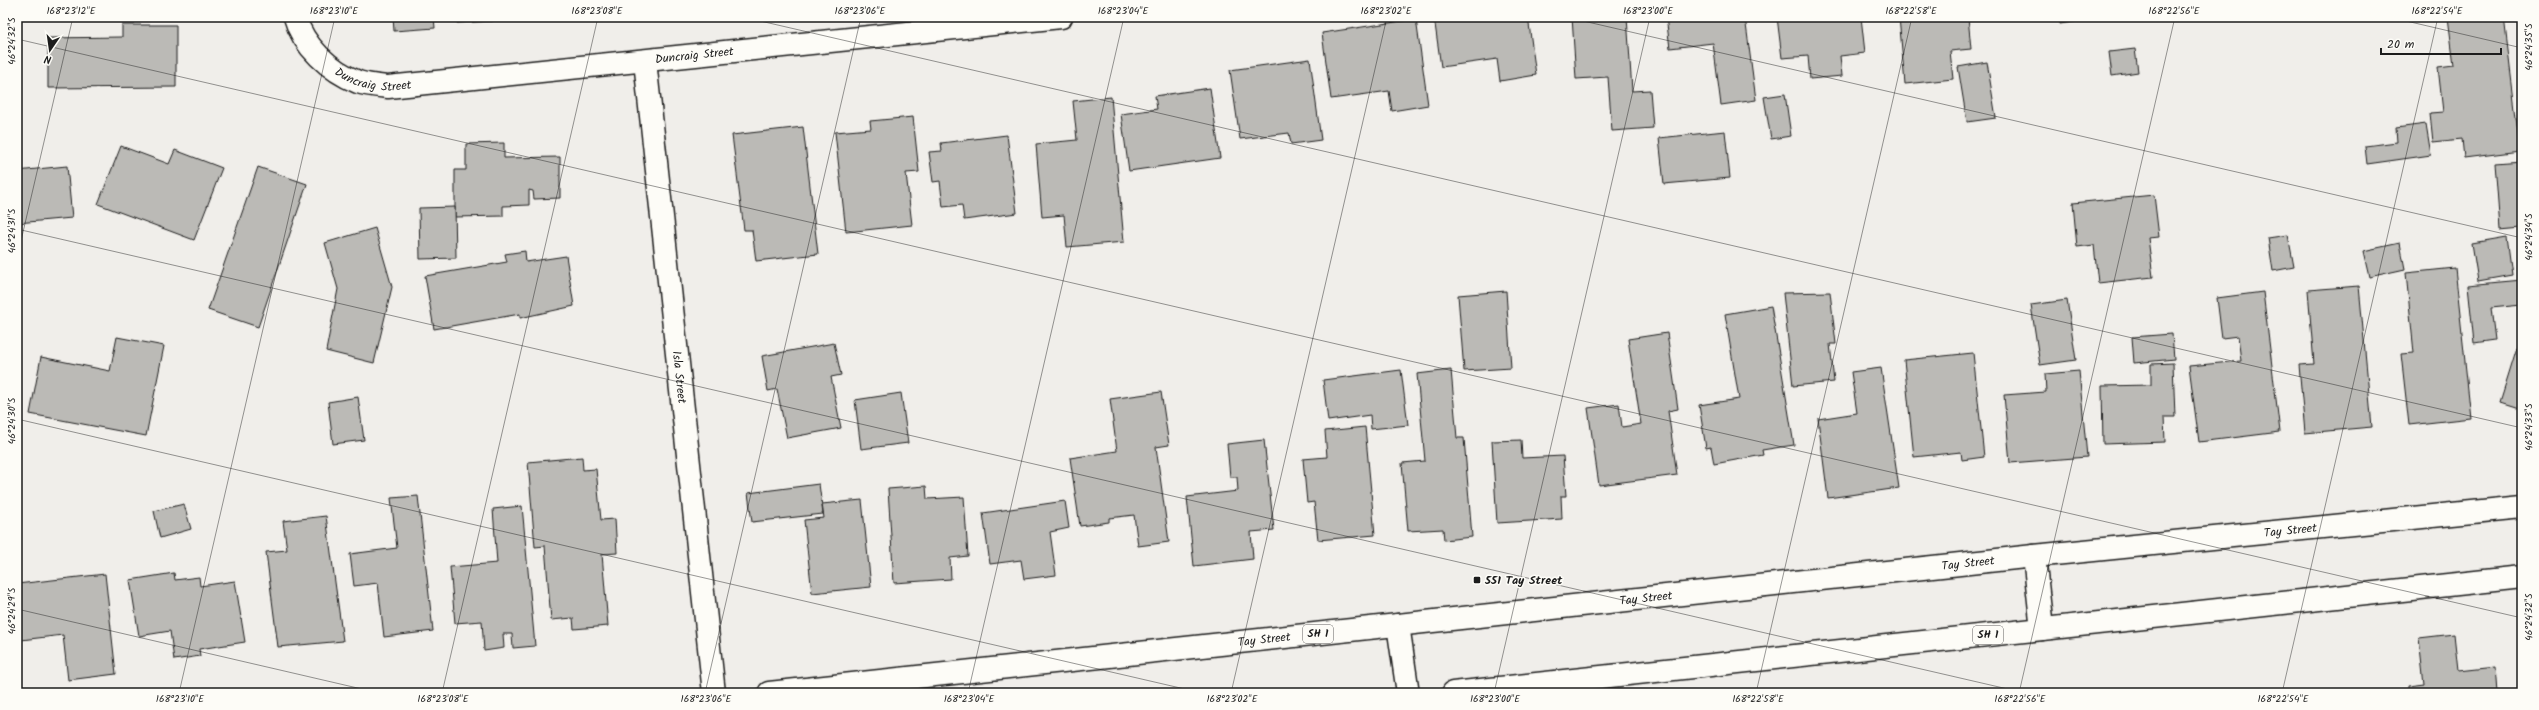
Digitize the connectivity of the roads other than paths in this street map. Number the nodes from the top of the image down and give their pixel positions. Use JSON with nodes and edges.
{"nodes":[{"id":1,"x":295,"y":17,"type":"edge"},
{"id":2,"x":1061,"y":17,"type":"edge"},
{"id":3,"x":933,"y":23,"type":"edge"},
{"id":4,"x":645,"y":61,"type":"junction"},
{"id":5,"x":2522,"y":507,"type":"edge"},
{"id":6,"x":2034,"y":556,"type":"junction"},
{"id":7,"x":2522,"y":577,"type":"edge"},
{"id":8,"x":1398,"y":625,"type":"junction"},
{"id":9,"x":2042,"y":629,"type":"junction"},
{"id":10,"x":714,"y":693,"type":"edge"},
{"id":11,"x":770,"y":693,"type":"edge"},
{"id":12,"x":1408,"y":693,"type":"edge"},
{"id":13,"x":1453,"y":693,"type":"edge"}],
"edges":[{"from":1,"to":4,"type":"main road","name":"Duncraig Street"},
{"from":2,"to":3,"type":"main road","name":"Duncraig Street"},
{"from":3,"to":4,"type":"main road","name":"Duncraig Street"},
{"from":4,"to":10,"type":"main road","name":"Isla Street"},
{"from":5,"to":6,"type":"main road","name":"Tay Street","number":"SH 1"},
{"from":6,"to":8,"type":"main road","name":"Tay Street","number":"SH 1"},
{"from":6,"to":9,"type":"main road"},
{"from":7,"to":9,"type":"main road","number":"SH 1"},
{"from":8,"to":11,"type":"main road","name":"Tay Street","number":"SH 1"},
{"from":8,"to":12,"type":"main road"},
{"from":9,"to":13,"type":"main road","number":"SH 1"}]}
